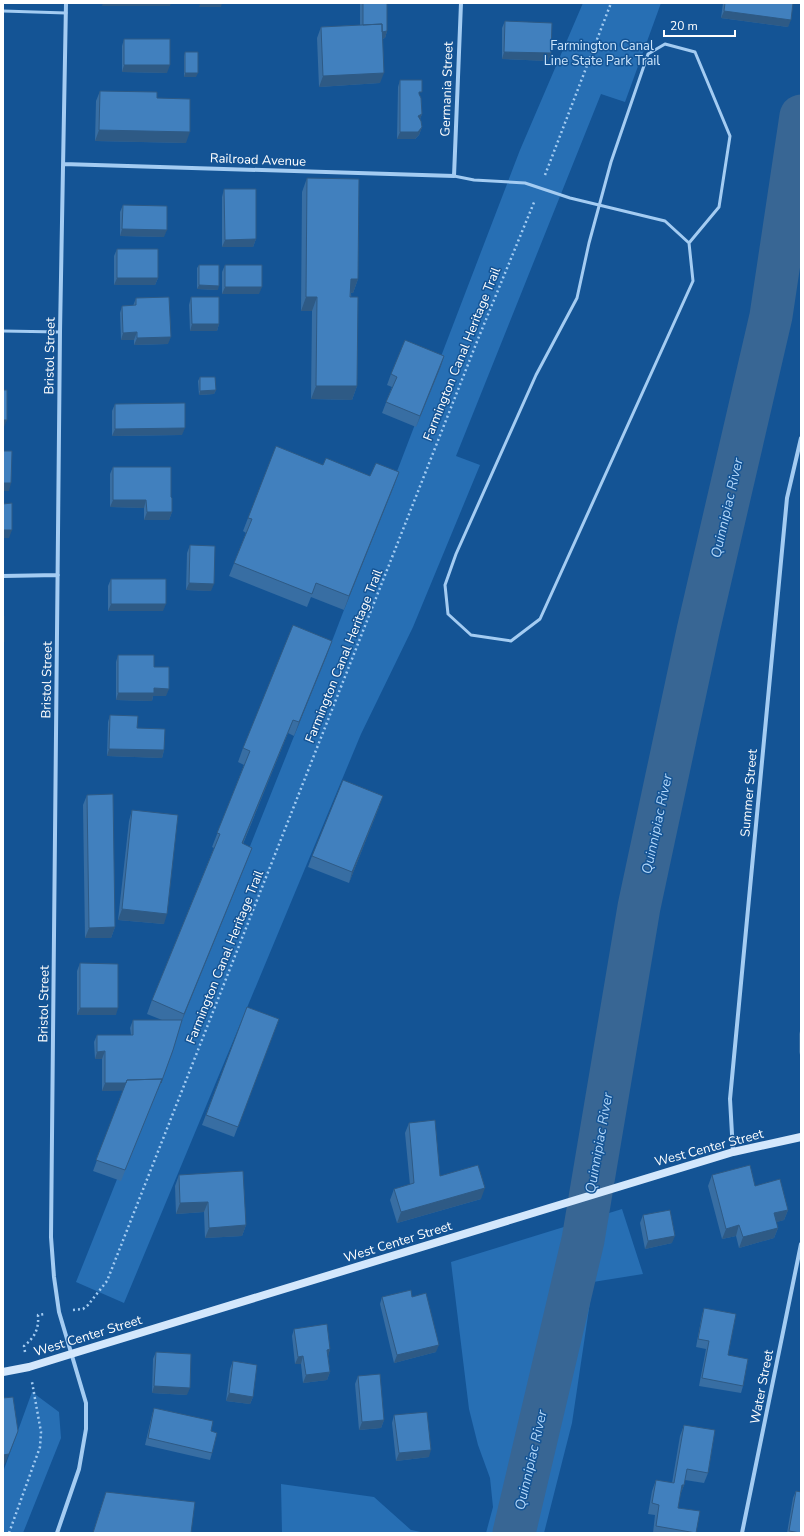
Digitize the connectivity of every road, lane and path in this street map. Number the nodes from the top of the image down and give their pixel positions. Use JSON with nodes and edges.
{"nodes":[{"id":1,"x":66,"y":3,"type":"edge"},
{"id":2,"x":461,"y":3,"type":"edge"},
{"id":3,"x":611,"y":3,"type":"edge"},
{"id":4,"x":3,"y":11,"type":"edge"},
{"id":5,"x":66,"y":13,"type":"junction"},
{"id":6,"x":62,"y":164,"type":"junction"},
{"id":7,"x":454,"y":176,"type":"junction"},
{"id":8,"x":540,"y":187,"type":"junction"},
{"id":9,"x":600,"y":204,"type":"junction"},
{"id":10,"x":689,"y":243,"type":"junction"},
{"id":11,"x":3,"y":331,"type":"edge"},
{"id":12,"x":60,"y":332,"type":"junction"},
{"id":13,"x":801,"y":438,"type":"edge"},
{"id":14,"x":58,"y":575,"type":"junction"},
{"id":15,"x":3,"y":576,"type":"edge"},
{"id":16,"x":801,"y":1137,"type":"edge"},
{"id":17,"x":733,"y":1152,"type":"junction"},
{"id":18,"x":801,"y":1244,"type":"edge"},
{"id":19,"x":83,"y":1309,"type":"dead end"},
{"id":20,"x":38,"y":1315,"type":"dead end"},
{"id":21,"x":24,"y":1346,"type":"dead end"},
{"id":22,"x":71,"y":1354,"type":"junction"},
{"id":23,"x":3,"y":1372,"type":"edge"},
{"id":24,"x":34,"y":1391,"type":"dead end"},
{"id":25,"x":8,"y":1533,"type":"edge"},
{"id":26,"x":58,"y":1533,"type":"edge"},
{"id":27,"x":742,"y":1533,"type":"edge"}],
"edges":[{"from":1,"to":5,"type":"street","name":"Bristol Street"},
{"from":2,"to":7,"type":"street","name":"Germania Street"},
{"from":3,"to":8,"type":"path","name":"Farmington Canal Heritage Trail"},
{"from":4,"to":5,"type":"lane"},
{"from":5,"to":6,"type":"street","name":"Bristol Street"},
{"from":6,"to":7,"type":"street","name":"Railroad Avenue"},
{"from":6,"to":12,"type":"street","name":"Bristol Street"},
{"from":7,"to":8,"type":"lane"},
{"from":8,"to":9,"type":"lane"},
{"from":8,"to":19,"type":"path","name":"Farmington Canal Heritage Trail"},
{"from":9,"to":10,"type":"lane"},
{"from":9,"to":10,"type":"lane"},
{"from":9,"to":10,"type":"lane"},
{"from":11,"to":12,"type":"lane"},
{"from":12,"to":14,"type":"street","name":"Bristol Street"},
{"from":13,"to":17,"type":"street","name":"Summer Street"},
{"from":14,"to":15,"type":"street"},
{"from":14,"to":22,"type":"street","name":"Bristol Street"},
{"from":16,"to":17,"type":"street","name":"West Center Street"},
{"from":17,"to":22,"type":"street","name":"West Center Street"},
{"from":18,"to":27,"type":"street","name":"Water Street"},
{"from":20,"to":21,"type":"path"},
{"from":22,"to":23,"type":"street","name":"West Center Street"},
{"from":22,"to":26,"type":"street","name":"Bristol Street"},
{"from":24,"to":25,"type":"path"}]}
